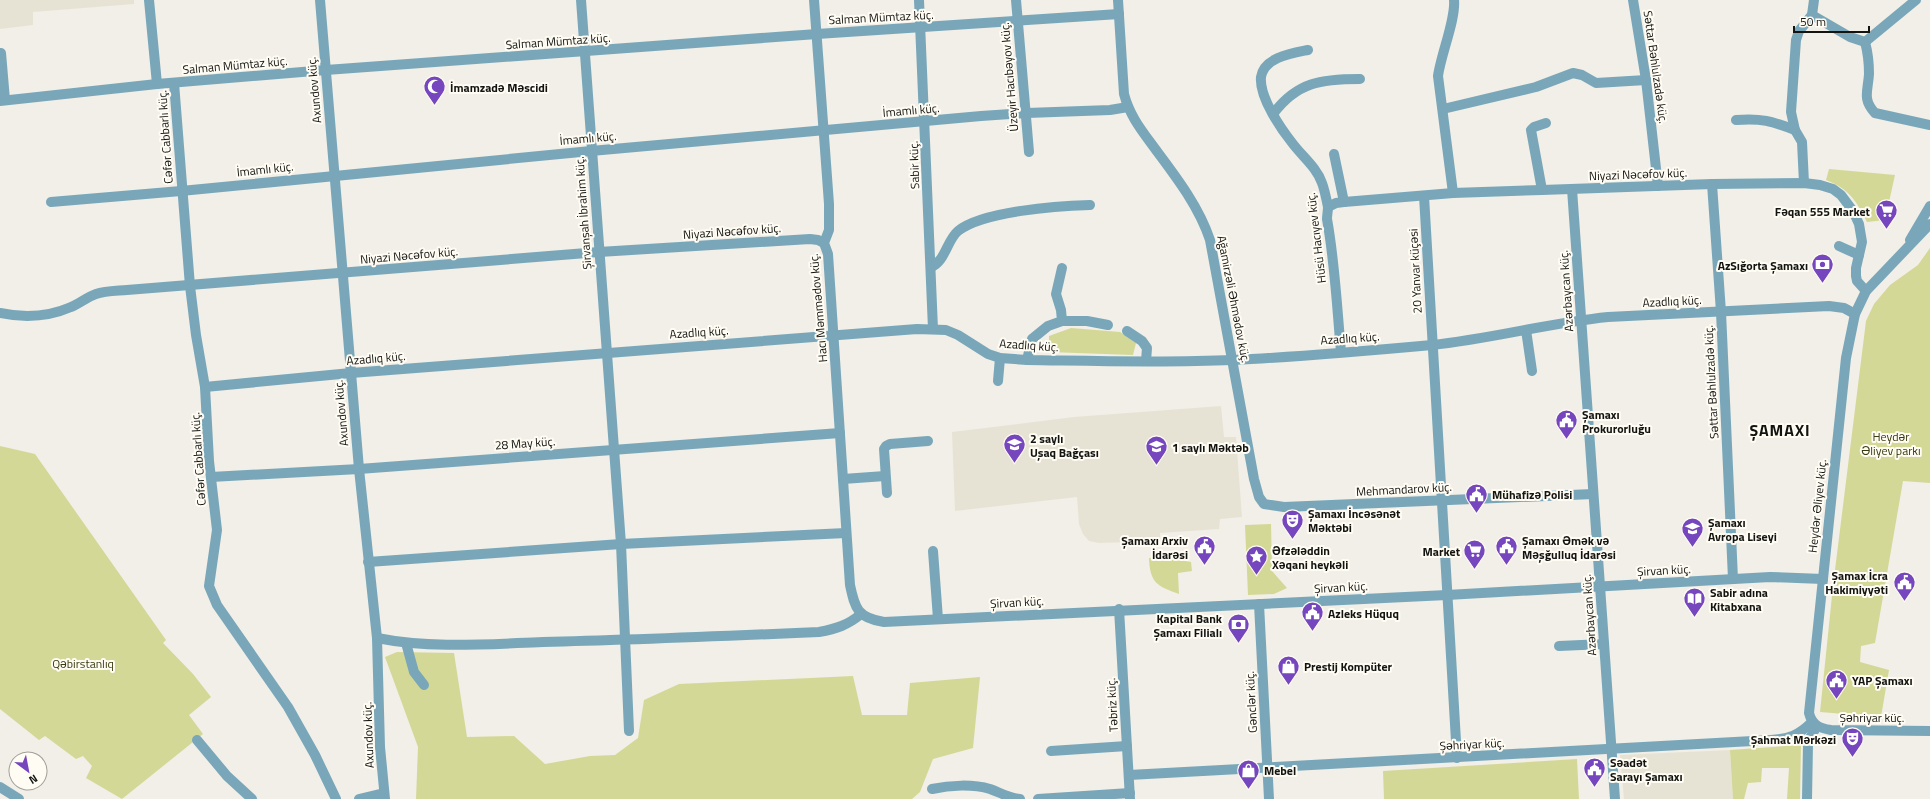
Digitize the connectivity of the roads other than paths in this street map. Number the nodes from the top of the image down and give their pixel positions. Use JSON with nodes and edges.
{"nodes":[{"id":1,"x":149,"y":0,"type":"edge"},
{"id":2,"x":320,"y":0,"type":"edge"},
{"id":3,"x":581,"y":0,"type":"edge"},
{"id":4,"x":814,"y":0,"type":"edge"},
{"id":5,"x":919,"y":0,"type":"edge"},
{"id":6,"x":1016,"y":0,"type":"edge"},
{"id":7,"x":1118,"y":0,"type":"edge"},
{"id":8,"x":1454,"y":0,"type":"edge"},
{"id":9,"x":1633,"y":0,"type":"edge"},
{"id":10,"x":1814,"y":0,"type":"edge"},
{"id":11,"x":1916,"y":0,"type":"edge"},
{"id":12,"x":1118,"y":14,"type":"junction"},
{"id":13,"x":1812,"y":15,"type":"junction"},
{"id":14,"x":1017,"y":22,"type":"junction"},
{"id":15,"x":921,"y":28,"type":"junction"},
{"id":16,"x":817,"y":34,"type":"junction"},
{"id":17,"x":1865,"y":42,"type":"junction"},
{"id":18,"x":1308,"y":50,"type":"dead end"},
{"id":19,"x":585,"y":52,"type":"junction"},
{"id":20,"x":1,"y":54,"type":"dead end"},
{"id":21,"x":326,"y":70,"type":"junction"},
{"id":22,"x":1360,"y":79,"type":"dead end"},
{"id":23,"x":1646,"y":80,"type":"junction"},
{"id":24,"x":174,"y":83,"type":"junction"},
{"id":25,"x":157,"y":84,"type":"junction"},
{"id":26,"x":2,"y":101,"type":"edge"},
{"id":27,"x":1128,"y":107,"type":"junction"},
{"id":28,"x":1443,"y":109,"type":"junction"},
{"id":29,"x":1027,"y":113,"type":"junction"},
{"id":30,"x":1273,"y":114,"type":"junction"},
{"id":31,"x":1736,"y":120,"type":"dead end"},
{"id":32,"x":925,"y":122,"type":"junction"},
{"id":33,"x":1546,"y":123,"type":"dead end"},
{"id":34,"x":1930,"y":125,"type":"edge"},
{"id":35,"x":1795,"y":130,"type":"junction"},
{"id":36,"x":824,"y":131,"type":"junction"},
{"id":37,"x":591,"y":151,"type":"junction"},
{"id":38,"x":1029,"y":152,"type":"dead end"},
{"id":39,"x":1334,"y":154,"type":"dead end"},
{"id":40,"x":334,"y":175,"type":"junction"},
{"id":41,"x":1804,"y":183,"type":"junction"},
{"id":42,"x":1712,"y":184,"type":"junction"},
{"id":43,"x":1658,"y":186,"type":"junction"},
{"id":44,"x":1572,"y":189,"type":"junction"},
{"id":45,"x":1542,"y":190,"type":"junction"},
{"id":46,"x":181,"y":191,"type":"junction"},
{"id":47,"x":1453,"y":193,"type":"junction"},
{"id":48,"x":1424,"y":196,"type":"junction"},
{"id":49,"x":51,"y":202,"type":"dead end"},
{"id":50,"x":1344,"y":202,"type":"junction"},
{"id":51,"x":1090,"y":205,"type":"dead end"},
{"id":52,"x":1930,"y":206,"type":"edge"},
{"id":53,"x":1328,"y":207,"type":"junction"},
{"id":54,"x":1930,"y":224,"type":"edge"},
{"id":55,"x":824,"y":243,"type":"junction"},
{"id":56,"x":1839,"y":246,"type":"dead end"},
{"id":57,"x":599,"y":252,"type":"junction"},
{"id":58,"x":1902,"y":253,"type":"junction"},
{"id":59,"x":1859,"y":255,"type":"junction"},
{"id":60,"x":931,"y":268,"type":"junction"},
{"id":61,"x":1062,"y":268,"type":"dead end"},
{"id":62,"x":343,"y":273,"type":"junction"},
{"id":63,"x":190,"y":286,"type":"junction"},
{"id":64,"x":1866,"y":291,"type":"junction"},
{"id":65,"x":1720,"y":312,"type":"junction"},
{"id":66,"x":0,"y":313,"type":"edge"},
{"id":67,"x":1855,"y":314,"type":"junction"},
{"id":68,"x":1580,"y":320,"type":"junction"},
{"id":69,"x":1062,"y":321,"type":"junction"},
{"id":70,"x":1108,"y":325,"type":"dead end"},
{"id":71,"x":933,"y":329,"type":"junction"},
{"id":72,"x":1526,"y":330,"type":"junction"},
{"id":73,"x":1127,"y":331,"type":"dead end"},
{"id":74,"x":833,"y":334,"type":"junction"},
{"id":75,"x":1432,"y":345,"type":"junction"},
{"id":76,"x":606,"y":352,"type":"junction"},
{"id":77,"x":1341,"y":352,"type":"junction"},
{"id":78,"x":1000,"y":358,"type":"junction"},
{"id":79,"x":1027,"y":360,"type":"junction"},
{"id":80,"x":1233,"y":360,"type":"junction"},
{"id":81,"x":1146,"y":361,"type":"junction"},
{"id":82,"x":1532,"y":371,"type":"dead end"},
{"id":83,"x":351,"y":373,"type":"junction"},
{"id":84,"x":998,"y":381,"type":"dead end"},
{"id":85,"x":205,"y":387,"type":"junction"},
{"id":86,"x":840,"y":433,"type":"junction"},
{"id":87,"x":928,"y":441,"type":"dead end"},
{"id":88,"x":614,"y":450,"type":"junction"},
{"id":89,"x":359,"y":469,"type":"junction"},
{"id":90,"x":885,"y":476,"type":"junction"},
{"id":91,"x":211,"y":477,"type":"junction"},
{"id":92,"x":843,"y":479,"type":"junction"},
{"id":93,"x":887,"y":493,"type":"dead end"},
{"id":94,"x":1593,"y":494,"type":"junction"},
{"id":95,"x":1442,"y":500,"type":"junction"},
{"id":96,"x":1264,"y":504,"type":"joint"},
{"id":97,"x":846,"y":533,"type":"junction"},
{"id":98,"x":621,"y":544,"type":"junction"},
{"id":99,"x":933,"y":551,"type":"dead end"},
{"id":100,"x":368,"y":562,"type":"junction"},
{"id":101,"x":1733,"y":579,"type":"junction"},
{"id":102,"x":1823,"y":579,"type":"junction"},
{"id":103,"x":1600,"y":586,"type":"junction"},
{"id":104,"x":1447,"y":595,"type":"junction"},
{"id":105,"x":1259,"y":604,"type":"junction"},
{"id":106,"x":1119,"y":609,"type":"junction"},
{"id":107,"x":861,"y":614,"type":"junction"},
{"id":108,"x":938,"y":619,"type":"junction"},
{"id":109,"x":377,"y":638,"type":"junction"},
{"id":110,"x":626,"y":640,"type":"junction"},
{"id":111,"x":406,"y":643,"type":"junction"},
{"id":112,"x":1604,"y":644,"type":"junction"},
{"id":113,"x":1560,"y":646,"type":"dead end"},
{"id":114,"x":424,"y":685,"type":"dead end"},
{"id":115,"x":1814,"y":724,"type":"junction"},
{"id":116,"x":1930,"y":731,"type":"edge"},
{"id":117,"x":628,"y":732,"type":"dead end"},
{"id":118,"x":197,"y":740,"type":"dead end"},
{"id":119,"x":1127,"y":746,"type":"junction"},
{"id":120,"x":1611,"y":750,"type":"junction"},
{"id":121,"x":1051,"y":751,"type":"dead end"},
{"id":122,"x":1457,"y":758,"type":"junction"},
{"id":123,"x":1267,"y":767,"type":"junction"},
{"id":124,"x":1129,"y":775,"type":"junction"},
{"id":125,"x":0,"y":787,"type":"edge"},
{"id":126,"x":932,"y":789,"type":"dead end"},
{"id":127,"x":385,"y":796,"type":"edge"},
{"id":128,"x":1130,"y":796,"type":"edge"},
{"id":129,"x":19,"y":799,"type":"edge"},
{"id":130,"x":252,"y":799,"type":"edge"},
{"id":131,"x":336,"y":799,"type":"edge"},
{"id":132,"x":359,"y":799,"type":"edge"},
{"id":133,"x":1020,"y":799,"type":"edge"},
{"id":134,"x":1038,"y":799,"type":"edge"},
{"id":135,"x":1269,"y":799,"type":"edge"},
{"id":136,"x":1615,"y":799,"type":"edge"},
{"id":137,"x":1807,"y":799,"type":"edge"}],
"edges":[{"from":1,"to":25,"type":"street"},
{"from":2,"to":21,"type":"street","name":"Axundov küç."},
{"from":3,"to":19,"type":"street","name":"Şirvanşah İbrahim küç."},
{"from":4,"to":16,"type":"street","name":"Hacı Məmmədov küç."},
{"from":5,"to":15,"type":"street","name":"Sabir küç."},
{"from":6,"to":14,"type":"street","name":"Üzeyir Hacıbəyov küç."},
{"from":7,"to":12,"type":"street","name":"Ağamirzəli Əhmədov küç."},
{"from":8,"to":28,"type":"street"},
{"from":9,"to":23,"type":"street","name":"Səttar Bəhlulzadə küç."},
{"from":10,"to":13,"type":"street"},
{"from":11,"to":17,"type":"street"},
{"from":12,"to":14,"type":"street","name":"Salman Mümtaz küç."},
{"from":12,"to":27,"type":"street","name":"Ağamirzəli Əhmədov küç."},
{"from":13,"to":17,"type":"street"},
{"from":13,"to":35,"type":"street"},
{"from":14,"to":15,"type":"street","name":"Salman Mümtaz küç."},
{"from":14,"to":29,"type":"street","name":"Üzeyir Hacıbəyov küç."},
{"from":15,"to":16,"type":"street","name":"Salman Mümtaz küç."},
{"from":15,"to":32,"type":"street","name":"Sabir küç."},
{"from":16,"to":19,"type":"street","name":"Salman Mümtaz küç."},
{"from":16,"to":36,"type":"street","name":"Hacı Məmmədov küç."},
{"from":17,"to":34,"type":"street"},
{"from":18,"to":30,"type":"street","name":"Hüsü Hacıyev küç."},
{"from":19,"to":21,"type":"street","name":"Salman Mümtaz küç."},
{"from":19,"to":37,"type":"street","name":"Şirvanşah İbrahim küç."},
{"from":20,"to":26,"type":"street"},
{"from":21,"to":24,"type":"street","name":"Salman Mümtaz küç."},
{"from":21,"to":40,"type":"street","name":"Axundov küç."},
{"from":22,"to":30,"type":"street"},
{"from":23,"to":28,"type":"street"},
{"from":23,"to":43,"type":"street","name":"Səttar Bəhlulzadə küç."},
{"from":24,"to":25,"type":"street","name":"Salman Mümtaz küç."},
{"from":24,"to":46,"type":"street","name":"Cəfər Cabbarlı küç."},
{"from":25,"to":26,"type":"street","name":"Salman Mümtaz küç."},
{"from":27,"to":29,"type":"street","name":"İmamlı küç."},
{"from":27,"to":80,"type":"street","name":"Ağamirzəli Əhmədov küç."},
{"from":28,"to":47,"type":"street"},
{"from":29,"to":32,"type":"street","name":"İmamlı küç."},
{"from":29,"to":38,"type":"street","name":"Üzeyir Hacıbəyov küç."},
{"from":30,"to":53,"type":"street","name":"Hüsü Hacıyev küç."},
{"from":31,"to":35,"type":"street"},
{"from":32,"to":36,"type":"street","name":"İmamlı küç."},
{"from":32,"to":60,"type":"street","name":"Sabir küç."},
{"from":33,"to":45,"type":"street"},
{"from":35,"to":41,"type":"street"},
{"from":36,"to":37,"type":"street","name":"İmamlı küç."},
{"from":36,"to":55,"type":"street","name":"Hacı Məmmədov küç."},
{"from":37,"to":40,"type":"street","name":"İmamlı küç."},
{"from":37,"to":57,"type":"street","name":"Şirvanşah İbrahim küç."},
{"from":39,"to":50,"type":"street"},
{"from":40,"to":46,"type":"street","name":"İmamlı küç."},
{"from":40,"to":62,"type":"street","name":"Axundov küç."},
{"from":41,"to":42,"type":"street","name":"Niyazi Nəcəfov küç."},
{"from":41,"to":59,"type":"street","name":"Niyazi Nəcəfov küç."},
{"from":42,"to":43,"type":"street","name":"Niyazi Nəcəfov küç."},
{"from":42,"to":65,"type":"street","name":"Səttar Bəhlulzadə küç."},
{"from":43,"to":44,"type":"street","name":"Niyazi Nəcəfov küç."},
{"from":44,"to":45,"type":"street","name":"Niyazi Nəcəfov küç."},
{"from":44,"to":68,"type":"street","name":"Azərbaycan küç."},
{"from":45,"to":47,"type":"street","name":"Niyazi Nəcəfov küç."},
{"from":46,"to":49,"type":"street","name":"İmamlı küç."},
{"from":46,"to":63,"type":"street","name":"Cəfər Cabbarlı küç."},
{"from":47,"to":48,"type":"street","name":"Niyazi Nəcəfov küç."},
{"from":48,"to":50,"type":"street","name":"Niyazi Nəcəfov küç."},
{"from":48,"to":75,"type":"street","name":"20 Yanvar küçəsi"},
{"from":50,"to":53,"type":"street","name":"Niyazi Nəcəfov küç."},
{"from":51,"to":60,"type":"street"},
{"from":52,"to":58,"type":"street"},
{"from":53,"to":77,"type":"street","name":"Hüsü Hacıyev küç."},
{"from":54,"to":58,"type":"street"},
{"from":55,"to":57,"type":"street","name":"Niyazi Nəcəfov küç."},
{"from":55,"to":74,"type":"street","name":"Hacı Məmmədov küç."},
{"from":56,"to":59,"type":"street"},
{"from":57,"to":62,"type":"street","name":"Niyazi Nəcəfov küç."},
{"from":57,"to":76,"type":"street","name":"Şirvanşah İbrahim küç."},
{"from":58,"to":64,"type":"street","name":"Heydər Əliyev küç."},
{"from":59,"to":64,"type":"street","name":"Niyazi Nəcəfov küç."},
{"from":60,"to":71,"type":"street","name":"Sabir küç."},
{"from":61,"to":69,"type":"street"},
{"from":62,"to":63,"type":"street","name":"Niyazi Nəcəfov küç."},
{"from":62,"to":83,"type":"street","name":"Axundov küç."},
{"from":63,"to":66,"type":"street","name":"Niyazi Nəcəfov küç."},
{"from":63,"to":85,"type":"street","name":"Cəfər Cabbarlı küç."},
{"from":64,"to":67,"type":"street","name":"Heydər Əliyev küç."},
{"from":65,"to":67,"type":"street","name":"Azadlıq küç."},
{"from":65,"to":68,"type":"street","name":"Azadlıq küç."},
{"from":65,"to":101,"type":"street","name":"Səttar Bəhlulzadə küç."},
{"from":67,"to":102,"type":"street","name":"Heydər Əliyev küç."},
{"from":68,"to":72,"type":"street","name":"Azadlıq küç."},
{"from":68,"to":94,"type":"street","name":"Azərbaycan küç."},
{"from":69,"to":70,"type":"street"},
{"from":69,"to":79,"type":"street"},
{"from":71,"to":74,"type":"street","name":"Azadlıq küç."},
{"from":71,"to":78,"type":"street","name":"Azadlıq küç."},
{"from":72,"to":75,"type":"street","name":"Azadlıq küç."},
{"from":72,"to":82,"type":"street"},
{"from":73,"to":81,"type":"street"},
{"from":74,"to":76,"type":"street","name":"Azadlıq küç."},
{"from":74,"to":86,"type":"street","name":"Hacı Məmmədov küç."},
{"from":75,"to":77,"type":"street","name":"Azadlıq küç."},
{"from":75,"to":95,"type":"street","name":"20 Yanvar küçəsi"},
{"from":76,"to":83,"type":"street","name":"Azadlıq küç."},
{"from":76,"to":88,"type":"street","name":"Şirvanşah İbrahim küç."},
{"from":77,"to":80,"type":"street","name":"Azadlıq küç."},
{"from":78,"to":79,"type":"street","name":"Azadlıq küç."},
{"from":78,"to":84,"type":"street"},
{"from":79,"to":81,"type":"street","name":"Azadlıq küç."},
{"from":80,"to":81,"type":"street","name":"Azadlıq küç."},
{"from":80,"to":96,"type":"street","name":"Ağamirzəli Əhmədov küç."},
{"from":83,"to":85,"type":"street","name":"Azadlıq küç."},
{"from":83,"to":89,"type":"street","name":"Axundov küç."},
{"from":85,"to":91,"type":"street","name":"Cəfər Cabbarlı küç."},
{"from":86,"to":88,"type":"street","name":"28 May küç."},
{"from":86,"to":92,"type":"street","name":"Hacı Məmmədov küç."},
{"from":87,"to":90,"type":"street"},
{"from":88,"to":89,"type":"street","name":"28 May küç."},
{"from":88,"to":98,"type":"street","name":"Şirvanşah İbrahim küç."},
{"from":89,"to":91,"type":"street","name":"28 May küç."},
{"from":89,"to":100,"type":"street","name":"Axundov küç."},
{"from":90,"to":92,"type":"street"},
{"from":90,"to":93,"type":"street"},
{"from":91,"to":131,"type":"street","name":"Cəfər Cabbarlı küç."},
{"from":92,"to":97,"type":"street","name":"Hacı Məmmədov küç."},
{"from":94,"to":95,"type":"street","name":"Mehmandarov küç."},
{"from":94,"to":103,"type":"street","name":"Azərbaycan küç."},
{"from":95,"to":96,"type":"street","name":"Mehmandarov küç."},
{"from":95,"to":104,"type":"street","name":"20 Yanvar küçəsi"},
{"from":97,"to":98,"type":"street"},
{"from":97,"to":107,"type":"street","name":"Hacı Məmmədov küç."},
{"from":98,"to":100,"type":"street"},
{"from":98,"to":110,"type":"street","name":"Şirvanşah İbrahim küç."},
{"from":99,"to":108,"type":"street"},
{"from":100,"to":109,"type":"street","name":"Axundov küç."},
{"from":101,"to":102,"type":"street","name":"Şirvan küç."},
{"from":101,"to":103,"type":"street","name":"Şirvan küç."},
{"from":102,"to":115,"type":"street","name":"Heydər Əliyev küç."},
{"from":103,"to":104,"type":"street","name":"Şirvan küç."},
{"from":103,"to":112,"type":"street","name":"Azərbaycan küç."},
{"from":104,"to":105,"type":"street","name":"Şirvan küç."},
{"from":104,"to":122,"type":"street","name":"20 Yanvar küçəsi"},
{"from":105,"to":106,"type":"street","name":"Şirvan küç."},
{"from":105,"to":123,"type":"street","name":"Gənclər küç."},
{"from":106,"to":108,"type":"street","name":"Şirvan küç."},
{"from":106,"to":119,"type":"street","name":"Təbriz küç."},
{"from":107,"to":108,"type":"street","name":"Şirvan küç."},
{"from":107,"to":110,"type":"street"},
{"from":109,"to":111,"type":"street"},
{"from":109,"to":127,"type":"street","name":"Axundov küç."},
{"from":110,"to":111,"type":"street"},
{"from":110,"to":117,"type":"street","name":"Şirvanşah İbrahim küç."},
{"from":111,"to":114,"type":"street"},
{"from":112,"to":113,"type":"street"},
{"from":112,"to":120,"type":"street","name":"Azərbaycan küç."},
{"from":115,"to":116,"type":"street","name":"Şəhriyar küç."},
{"from":115,"to":120,"type":"street","name":"Şəhriyar küç."},
{"from":115,"to":137,"type":"street"},
{"from":118,"to":130,"type":"street"},
{"from":119,"to":121,"type":"street"},
{"from":119,"to":124,"type":"street","name":"Təbriz küç."},
{"from":120,"to":122,"type":"street","name":"Şəhriyar küç."},
{"from":120,"to":136,"type":"street","name":"Azərbaycan küç."},
{"from":122,"to":123,"type":"street","name":"Şəhriyar küç."},
{"from":123,"to":124,"type":"street","name":"Şəhriyar küç."},
{"from":123,"to":135,"type":"street","name":"Gənclər küç."},
{"from":124,"to":128,"type":"street","name":"Təbriz küç."},
{"from":125,"to":129,"type":"street"},
{"from":126,"to":133,"type":"street"},
{"from":127,"to":132,"type":"street"},
{"from":128,"to":134,"type":"street"}]}
